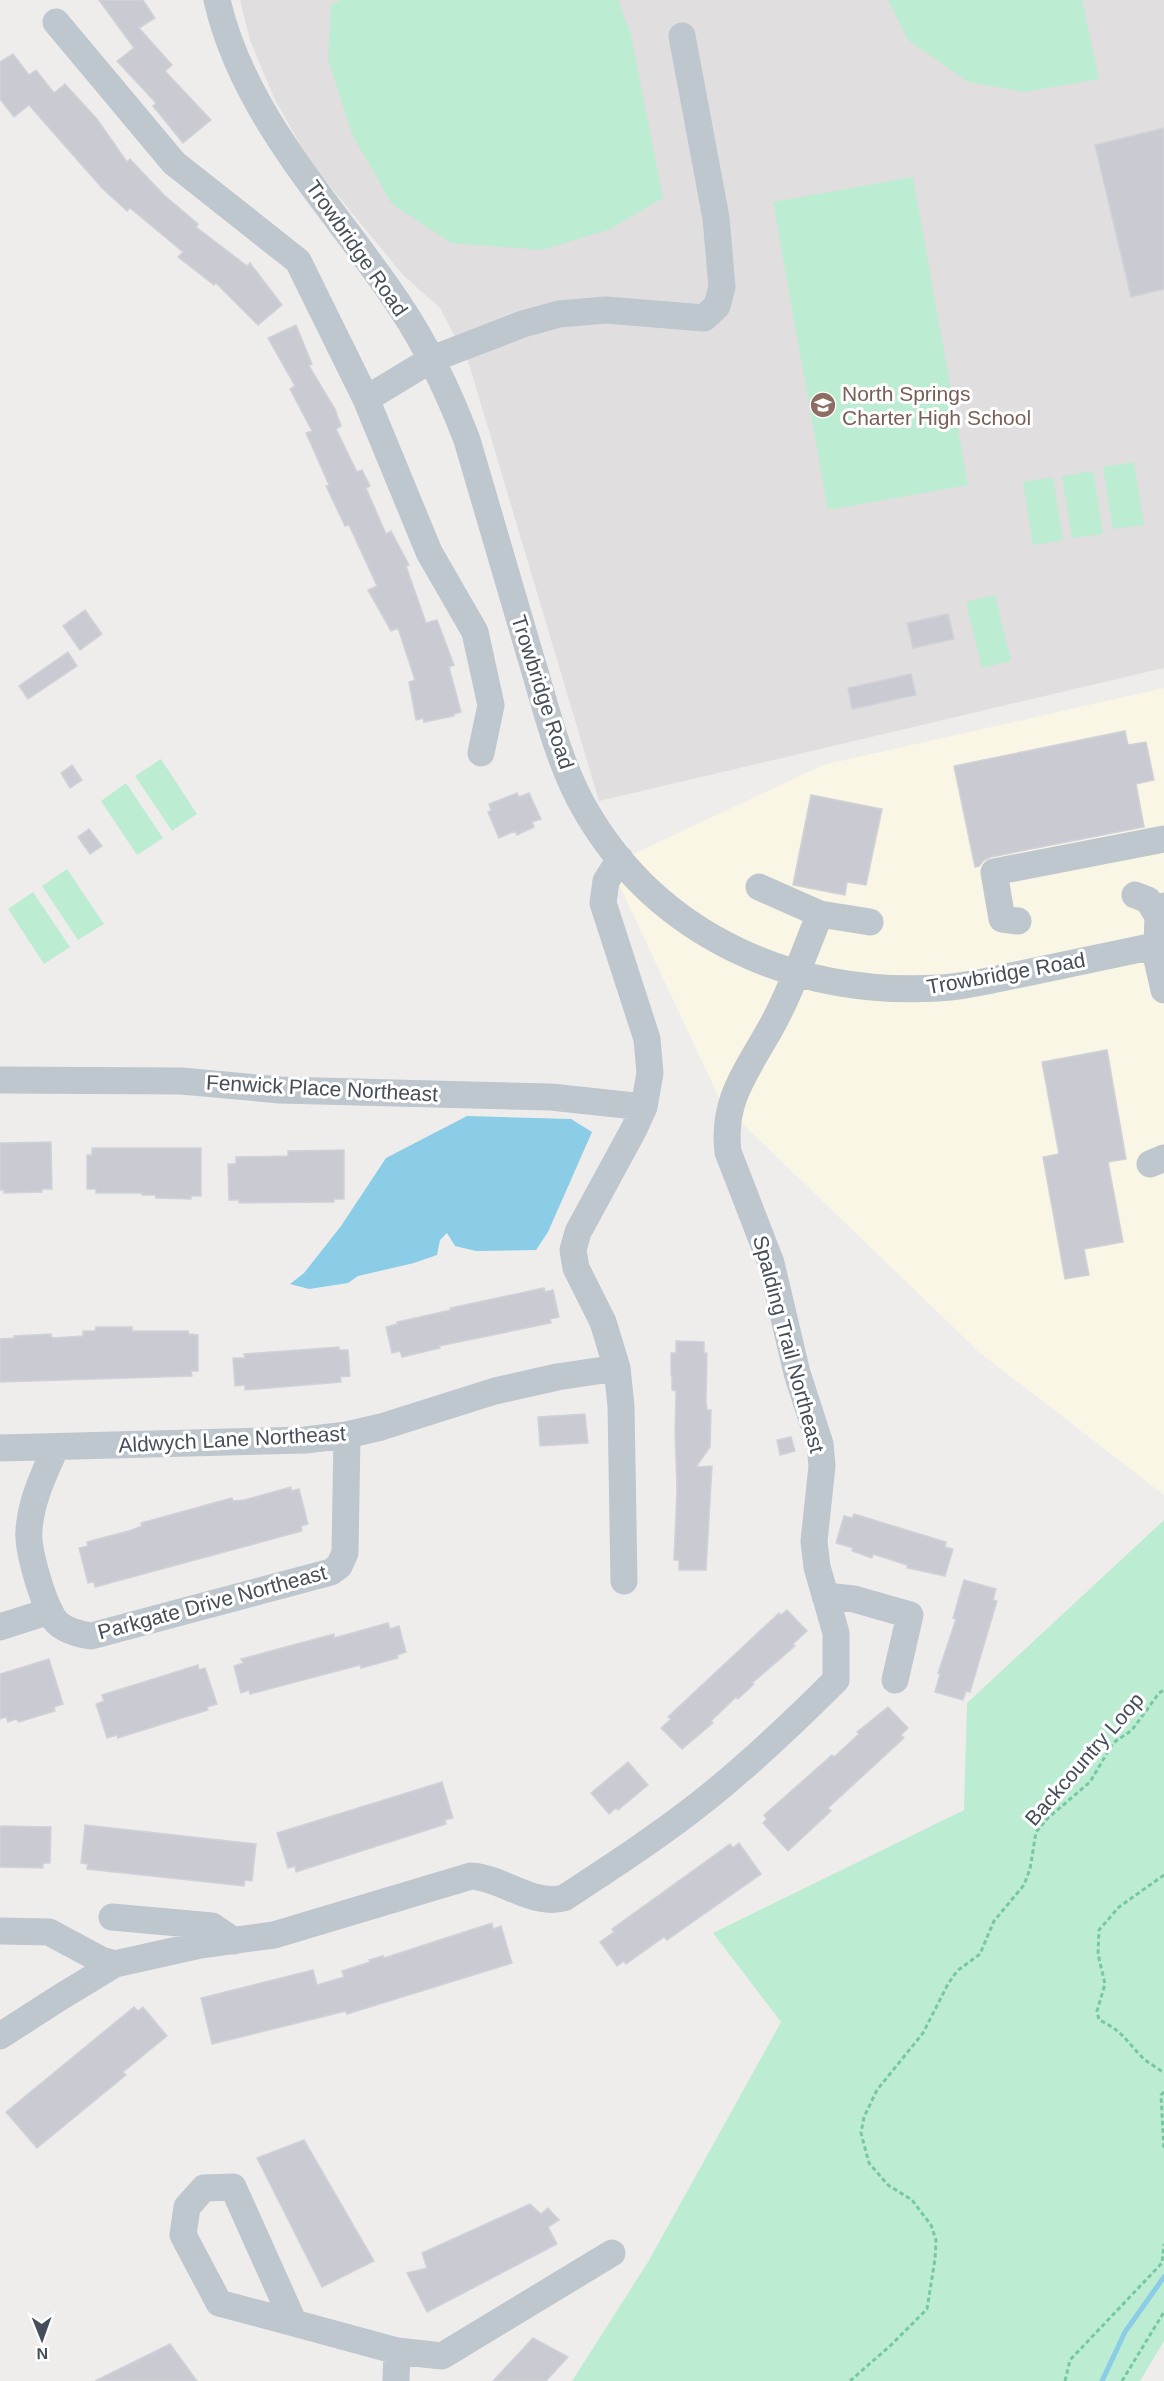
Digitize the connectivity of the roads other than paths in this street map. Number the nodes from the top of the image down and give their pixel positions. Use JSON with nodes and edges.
{"nodes":[{"id":1,"x":217,"y":0,"type":"edge"},
{"id":2,"x":56,"y":22,"type":"dead end"},
{"id":3,"x":682,"y":36,"type":"dead end"},
{"id":4,"x":432,"y":359,"type":"junction"},
{"id":5,"x":366,"y":399,"type":"junction"},
{"id":6,"x":481,"y":753,"type":"dead end"},
{"id":7,"x":1164,"y":839,"type":"edge"},
{"id":8,"x":620,"y":859,"type":"junction"},
{"id":9,"x":759,"y":887,"type":"dead end"},
{"id":10,"x":1135,"y":895,"type":"dead end"},
{"id":11,"x":1161,"y":911,"type":"edge"},
{"id":12,"x":820,"y":914,"type":"junction"},
{"id":13,"x":1018,"y":921,"type":"dead end"},
{"id":14,"x":870,"y":922,"type":"dead end"},
{"id":15,"x":1158,"y":945,"type":"edge"},
{"id":16,"x":795,"y":974,"type":"junction"},
{"id":17,"x":1164,"y":990,"type":"edge"},
{"id":18,"x":0,"y":1080,"type":"edge"},
{"id":19,"x":644,"y":1107,"type":"junction"},
{"id":20,"x":617,"y":1368,"type":"junction"},
{"id":21,"x":347,"y":1435,"type":"junction"},
{"id":22,"x":56,"y":1447,"type":"junction"},
{"id":23,"x":0,"y":1448,"type":"edge"},
{"id":24,"x":624,"y":1581,"type":"dead end"},
{"id":25,"x":825,"y":1596,"type":"junction"},
{"id":26,"x":50,"y":1611,"type":"junction"},
{"id":27,"x":0,"y":1627,"type":"edge"},
{"id":28,"x":895,"y":1680,"type":"dead end"},
{"id":29,"x":112,"y":1917,"type":"dead end"},
{"id":30,"x":0,"y":1931,"type":"edge"},
{"id":31,"x":234,"y":1941,"type":"junction"},
{"id":32,"x":115,"y":1964,"type":"junction"},
{"id":33,"x":0,"y":2036,"type":"edge"},
{"id":34,"x":612,"y":2253,"type":"dead end"},
{"id":35,"x":294,"y":2323,"type":"junction"},
{"id":36,"x":397,"y":2352,"type":"junction"},
{"id":37,"x":396,"y":2381,"type":"edge"}],
"edges":[{"from":1,"to":4,"type":"street","name":"Trowbridge Road"},
{"from":2,"to":5,"type":"street"},
{"from":3,"to":4,"type":"street"},
{"from":4,"to":5,"type":"street"},
{"from":4,"to":8,"type":"street","name":"Trowbridge Road"},
{"from":5,"to":6,"type":"street"},
{"from":7,"to":13,"type":"street"},
{"from":8,"to":16,"type":"street","name":"Trowbridge Road"},
{"from":8,"to":19,"type":"street"},
{"from":9,"to":12,"type":"street"},
{"from":10,"to":11,"type":"street"},
{"from":11,"to":15,"type":"street"},
{"from":12,"to":14,"type":"street"},
{"from":12,"to":16,"type":"street","name":"Spalding Trail Northeast"},
{"from":15,"to":16,"type":"street","name":"Trowbridge Road"},
{"from":15,"to":17,"type":"street"},
{"from":16,"to":25,"type":"street","name":"Spalding Trail Northeast"},
{"from":18,"to":19,"type":"street","name":"Fenwick Place Northeast"},
{"from":19,"to":20,"type":"street"},
{"from":20,"to":21,"type":"street","name":"Aldwych Lane Northeast"},
{"from":20,"to":24,"type":"street"},
{"from":21,"to":22,"type":"street","name":"Aldwych Lane Northeast"},
{"from":21,"to":26,"type":"street","name":"Parkgate Drive Northeast"},
{"from":22,"to":23,"type":"street","name":"Aldwych Lane Northeast"},
{"from":22,"to":26,"type":"street"},
{"from":25,"to":28,"type":"street"},
{"from":25,"to":31,"type":"street","name":"Spalding Trail Northeast"},
{"from":26,"to":27,"type":"street"},
{"from":29,"to":31,"type":"street"},
{"from":30,"to":32,"type":"street"},
{"from":31,"to":32,"type":"street","name":"Spalding Trail Northeast"},
{"from":32,"to":33,"type":"street","name":"Spalding Trail Northeast"},
{"from":34,"to":36,"type":"street"},
{"from":35,"to":35,"type":"street"},
{"from":35,"to":36,"type":"street"},
{"from":36,"to":37,"type":"street"}]}
